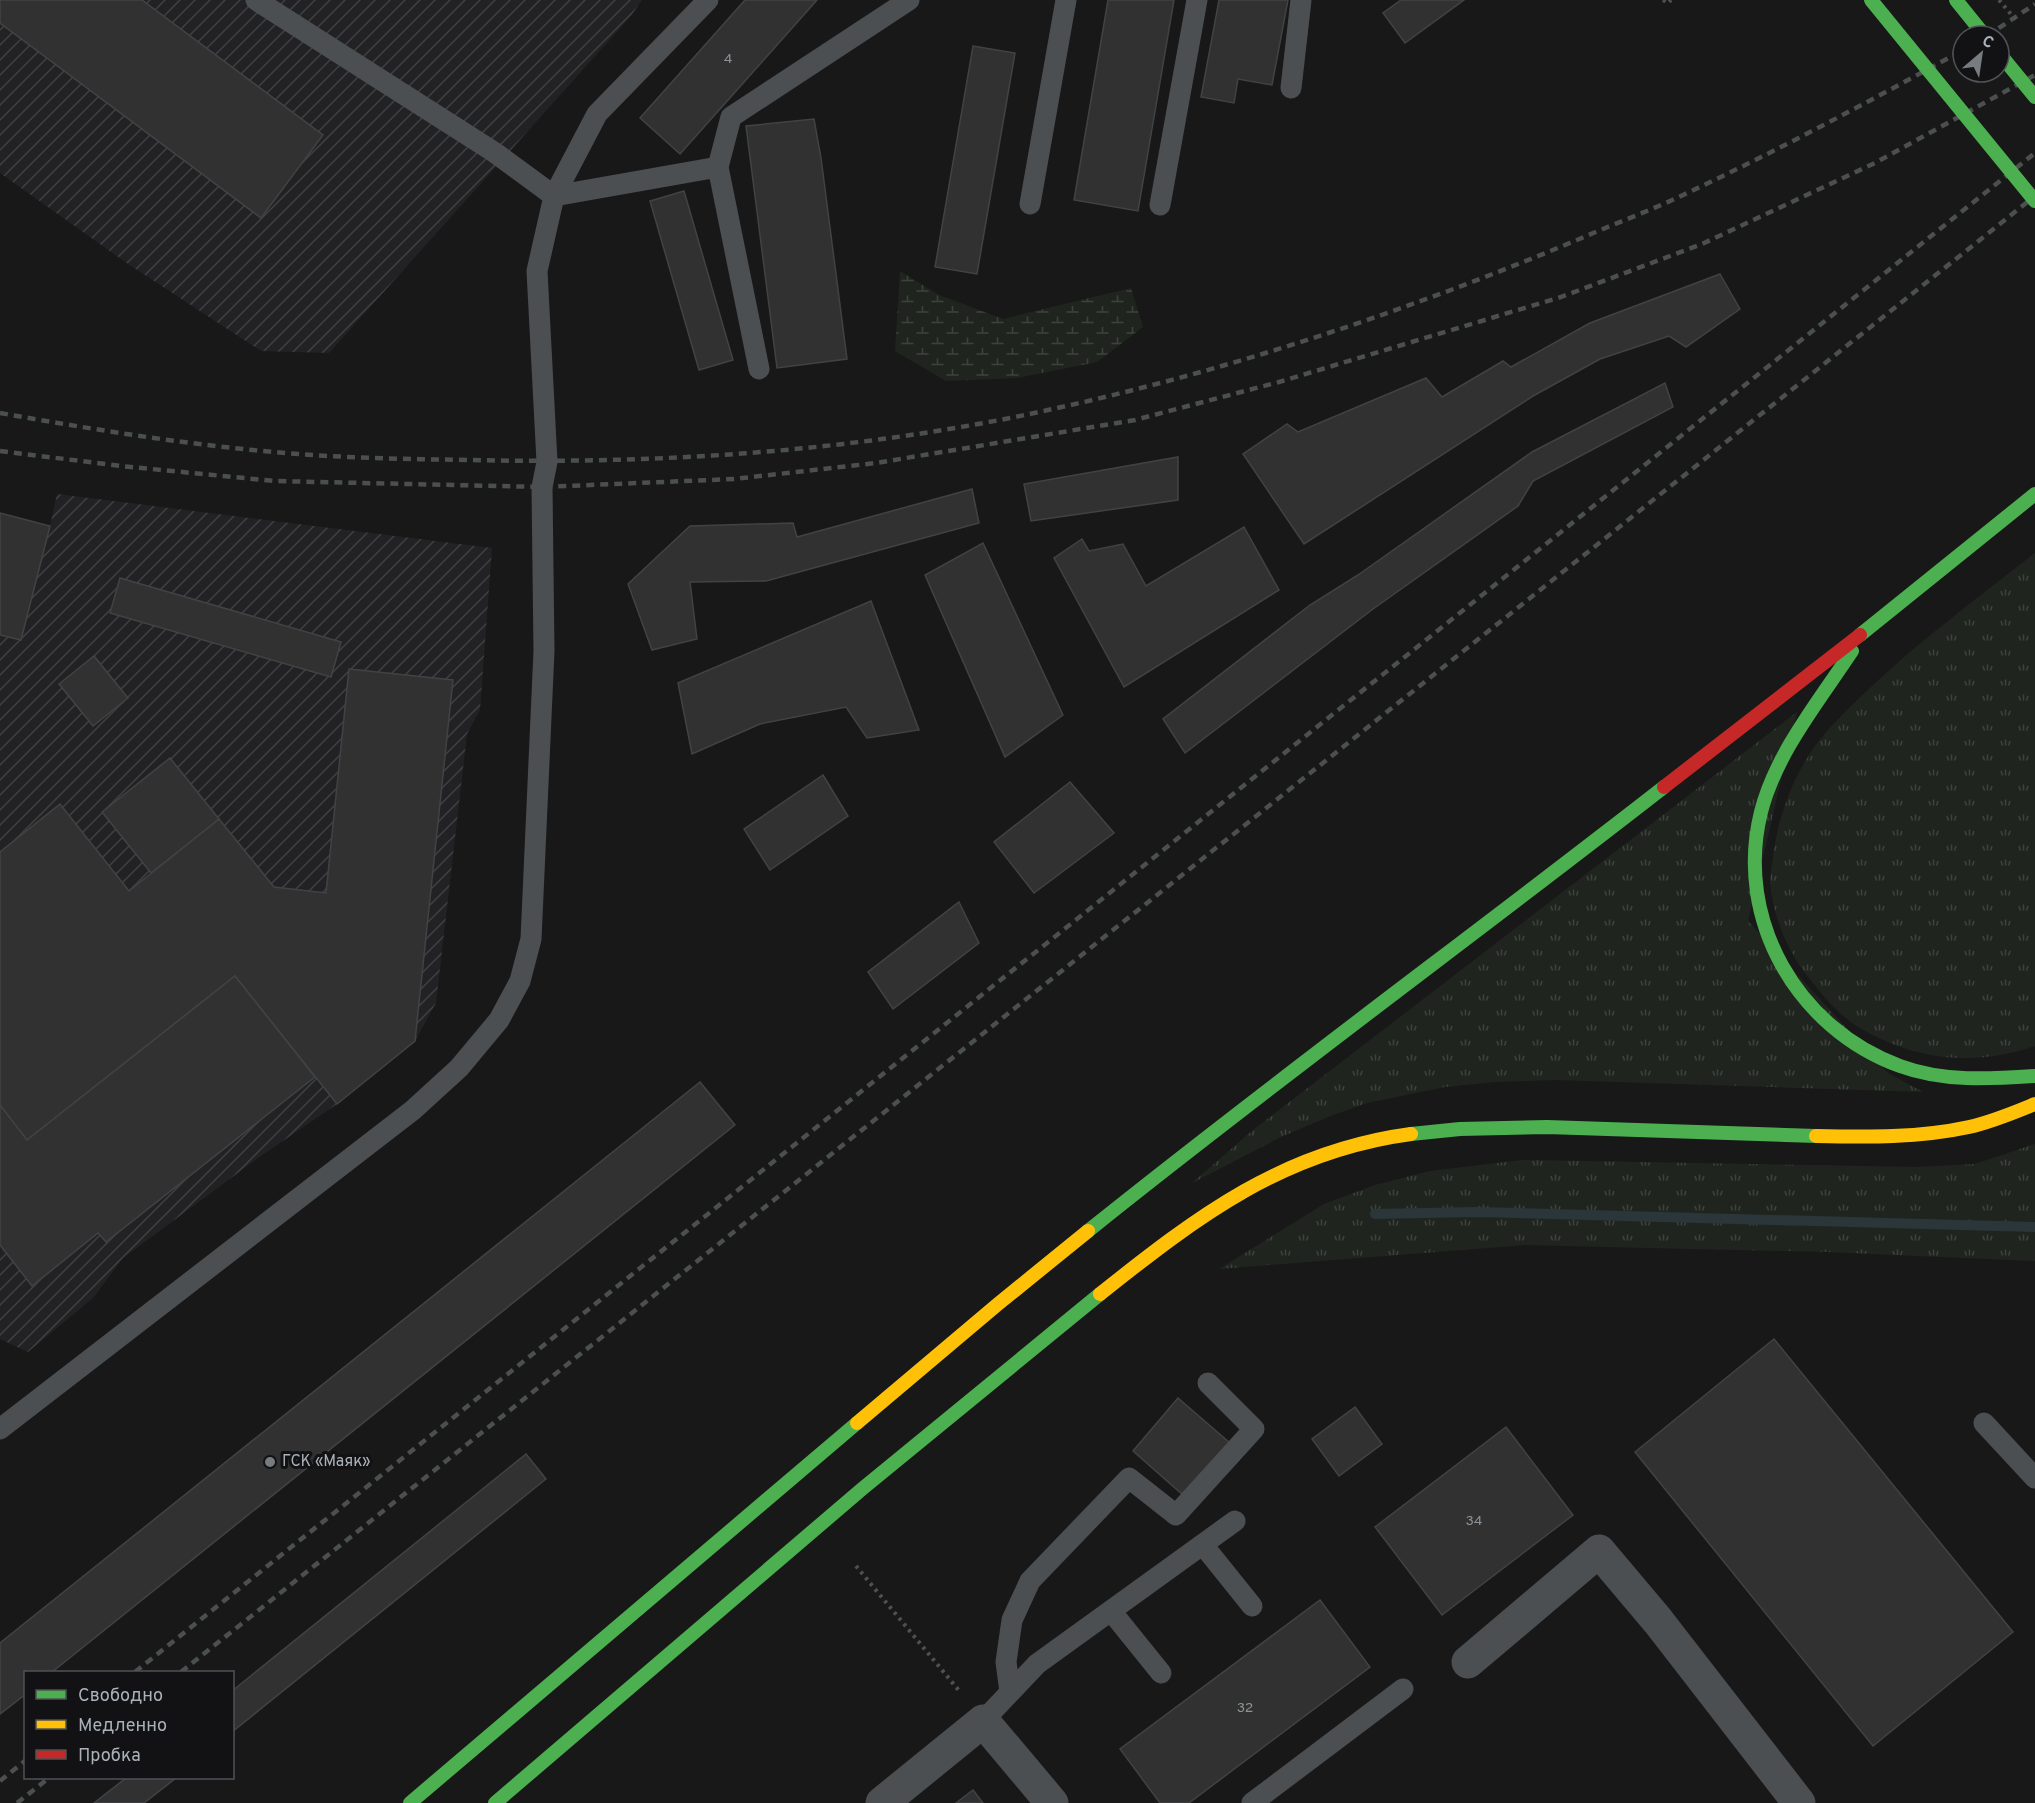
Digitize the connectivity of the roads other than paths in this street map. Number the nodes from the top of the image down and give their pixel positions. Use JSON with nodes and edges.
{"nodes":[{"id":1,"x":256,"y":0,"type":"edge"},
{"id":2,"x":708,"y":0,"type":"edge"},
{"id":3,"x":909,"y":0,"type":"edge"},
{"id":4,"x":1066,"y":0,"type":"edge"},
{"id":5,"x":1197,"y":0,"type":"edge"},
{"id":6,"x":1301,"y":0,"type":"edge"},
{"id":7,"x":1871,"y":0,"type":"edge"},
{"id":8,"x":1956,"y":0,"type":"edge"},
{"id":9,"x":1975,"y":24,"type":"edge"},
{"id":10,"x":2011,"y":68,"type":"edge"},
{"id":11,"x":1291,"y":88,"type":"dead end"},
{"id":12,"x":2035,"y":97,"type":"edge"},
{"id":13,"x":718,"y":167,"type":"junction"},
{"id":14,"x":554,"y":196,"type":"junction"},
{"id":15,"x":2035,"y":201,"type":"edge"},
{"id":16,"x":1030,"y":204,"type":"dead end"},
{"id":17,"x":1160,"y":205,"type":"dead end"},
{"id":18,"x":759,"y":369,"type":"dead end"},
{"id":19,"x":2035,"y":494,"type":"edge"},
{"id":20,"x":1864,"y":632,"type":"junction"},
{"id":21,"x":2035,"y":1076,"type":"edge"},
{"id":22,"x":2035,"y":1104,"type":"edge"},
{"id":23,"x":1208,"y":1383,"type":"dead end"},
{"id":24,"x":1984,"y":1423,"type":"dead end"},
{"id":25,"x":0,"y":1429,"type":"edge"},
{"id":26,"x":2035,"y":1478,"type":"edge"},
{"id":27,"x":1236,"y":1521,"type":"dead end"},
{"id":28,"x":1203,"y":1545,"type":"junction"},
{"id":29,"x":1252,"y":1606,"type":"dead end"},
{"id":30,"x":1111,"y":1611,"type":"junction"},
{"id":31,"x":1468,"y":1662,"type":"dead end"},
{"id":32,"x":1161,"y":1673,"type":"dead end"},
{"id":33,"x":1403,"y":1689,"type":"dead end"},
{"id":34,"x":1010,"y":1692,"type":"junction"},
{"id":35,"x":983,"y":1721,"type":"junction"},
{"id":36,"x":410,"y":1803,"type":"edge"},
{"id":37,"x":495,"y":1803,"type":"edge"},
{"id":38,"x":882,"y":1803,"type":"edge"},
{"id":39,"x":1052,"y":1803,"type":"edge"},
{"id":40,"x":1251,"y":1803,"type":"edge"},
{"id":41,"x":1798,"y":1803,"type":"edge"}],
"edges":[{"from":1,"to":14,"type":"lane"},
{"from":2,"to":14,"type":"lane"},
{"from":3,"to":13,"type":"lane"},
{"from":4,"to":16,"type":"lane"},
{"from":5,"to":17,"type":"lane"},
{"from":6,"to":11,"type":"lane"},
{"from":7,"to":15,"type":"main road","bridge":true},
{"from":8,"to":9,"type":"main road"},
{"from":10,"to":12,"type":"main road","bridge":true},
{"from":13,"to":14,"type":"lane"},
{"from":13,"to":18,"type":"lane"},
{"from":14,"to":25,"type":"lane"},
{"from":19,"to":20,"type":"main road"},
{"from":20,"to":21,"type":"main road"},
{"from":20,"to":36,"type":"main road"},
{"from":22,"to":37,"type":"main road"},
{"from":23,"to":34,"type":"lane"},
{"from":24,"to":26,"type":"lane"},
{"from":27,"to":28,"type":"lane"},
{"from":28,"to":29,"type":"lane"},
{"from":28,"to":30,"type":"lane"},
{"from":30,"to":32,"type":"lane"},
{"from":30,"to":34,"type":"lane"},
{"from":31,"to":41,"type":"street"},
{"from":33,"to":40,"type":"lane"},
{"from":34,"to":35,"type":"lane"},
{"from":35,"to":38,"type":"street"},
{"from":35,"to":39,"type":"street"}]}
